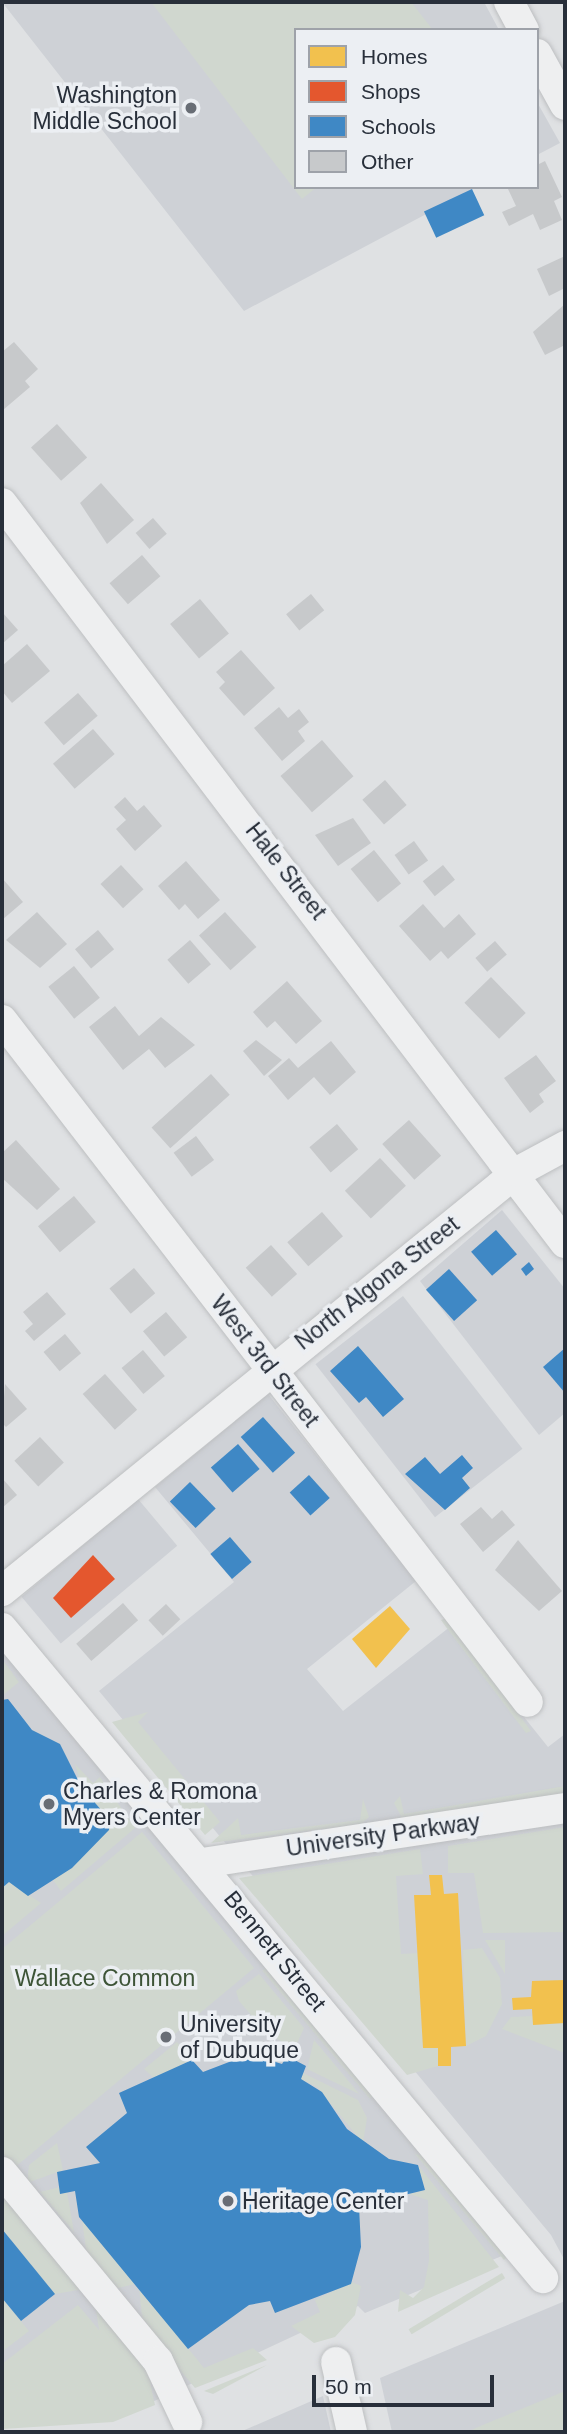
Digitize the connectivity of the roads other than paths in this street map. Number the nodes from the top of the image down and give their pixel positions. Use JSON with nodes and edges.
{"nodes":[{"id":1,"x":509,"y":2,"type":"edge"},
{"id":2,"x":523,"y":28,"type":"edge"},
{"id":3,"x":539,"y":58,"type":"edge"},
{"id":4,"x":565,"y":105,"type":"edge"},
{"id":5,"x":2,"y":503,"type":"edge"},
{"id":6,"x":2,"y":1020,"type":"edge"},
{"id":7,"x":565,"y":1146,"type":"edge"},
{"id":8,"x":517,"y":1172,"type":"junction"},
{"id":9,"x":565,"y":1243,"type":"edge"},
{"id":10,"x":270,"y":1367,"type":"junction"},
{"id":11,"x":2,"y":1591,"type":"edge"},
{"id":12,"x":2,"y":1628,"type":"edge"},
{"id":13,"x":528,"y":1702,"type":"dead end"},
{"id":14,"x":565,"y":1808,"type":"edge"},
{"id":15,"x":202,"y":1863,"type":"junction"},
{"id":16,"x":2,"y":2172,"type":"edge"},
{"id":17,"x":543,"y":2278,"type":"dead end"},
{"id":18,"x":336,"y":2362,"type":"dead end"},
{"id":19,"x":187,"y":2422,"type":"dead end"},
{"id":20,"x":352,"y":2432,"type":"edge"}],
"edges":[{"from":1,"to":2,"type":"street"},
{"from":3,"to":4,"type":"street"},
{"from":5,"to":8,"type":"street","name":"Hale Street"},
{"from":6,"to":10,"type":"street","name":"West 3rd Street"},
{"from":7,"to":8,"type":"street","name":"North Algona Street"},
{"from":8,"to":9,"type":"street","name":"Hale Street"},
{"from":8,"to":10,"type":"street","name":"North Algona Street"},
{"from":10,"to":11,"type":"street","name":"North Algona Street"},
{"from":10,"to":13,"type":"street","name":"West 3rd Street"},
{"from":12,"to":15,"type":"street","name":"Bennett Street"},
{"from":14,"to":15,"type":"street","name":"University Parkway"},
{"from":15,"to":17,"type":"street","name":"Bennett Street"},
{"from":16,"to":19,"type":"street"},
{"from":18,"to":20,"type":"street"}]}
